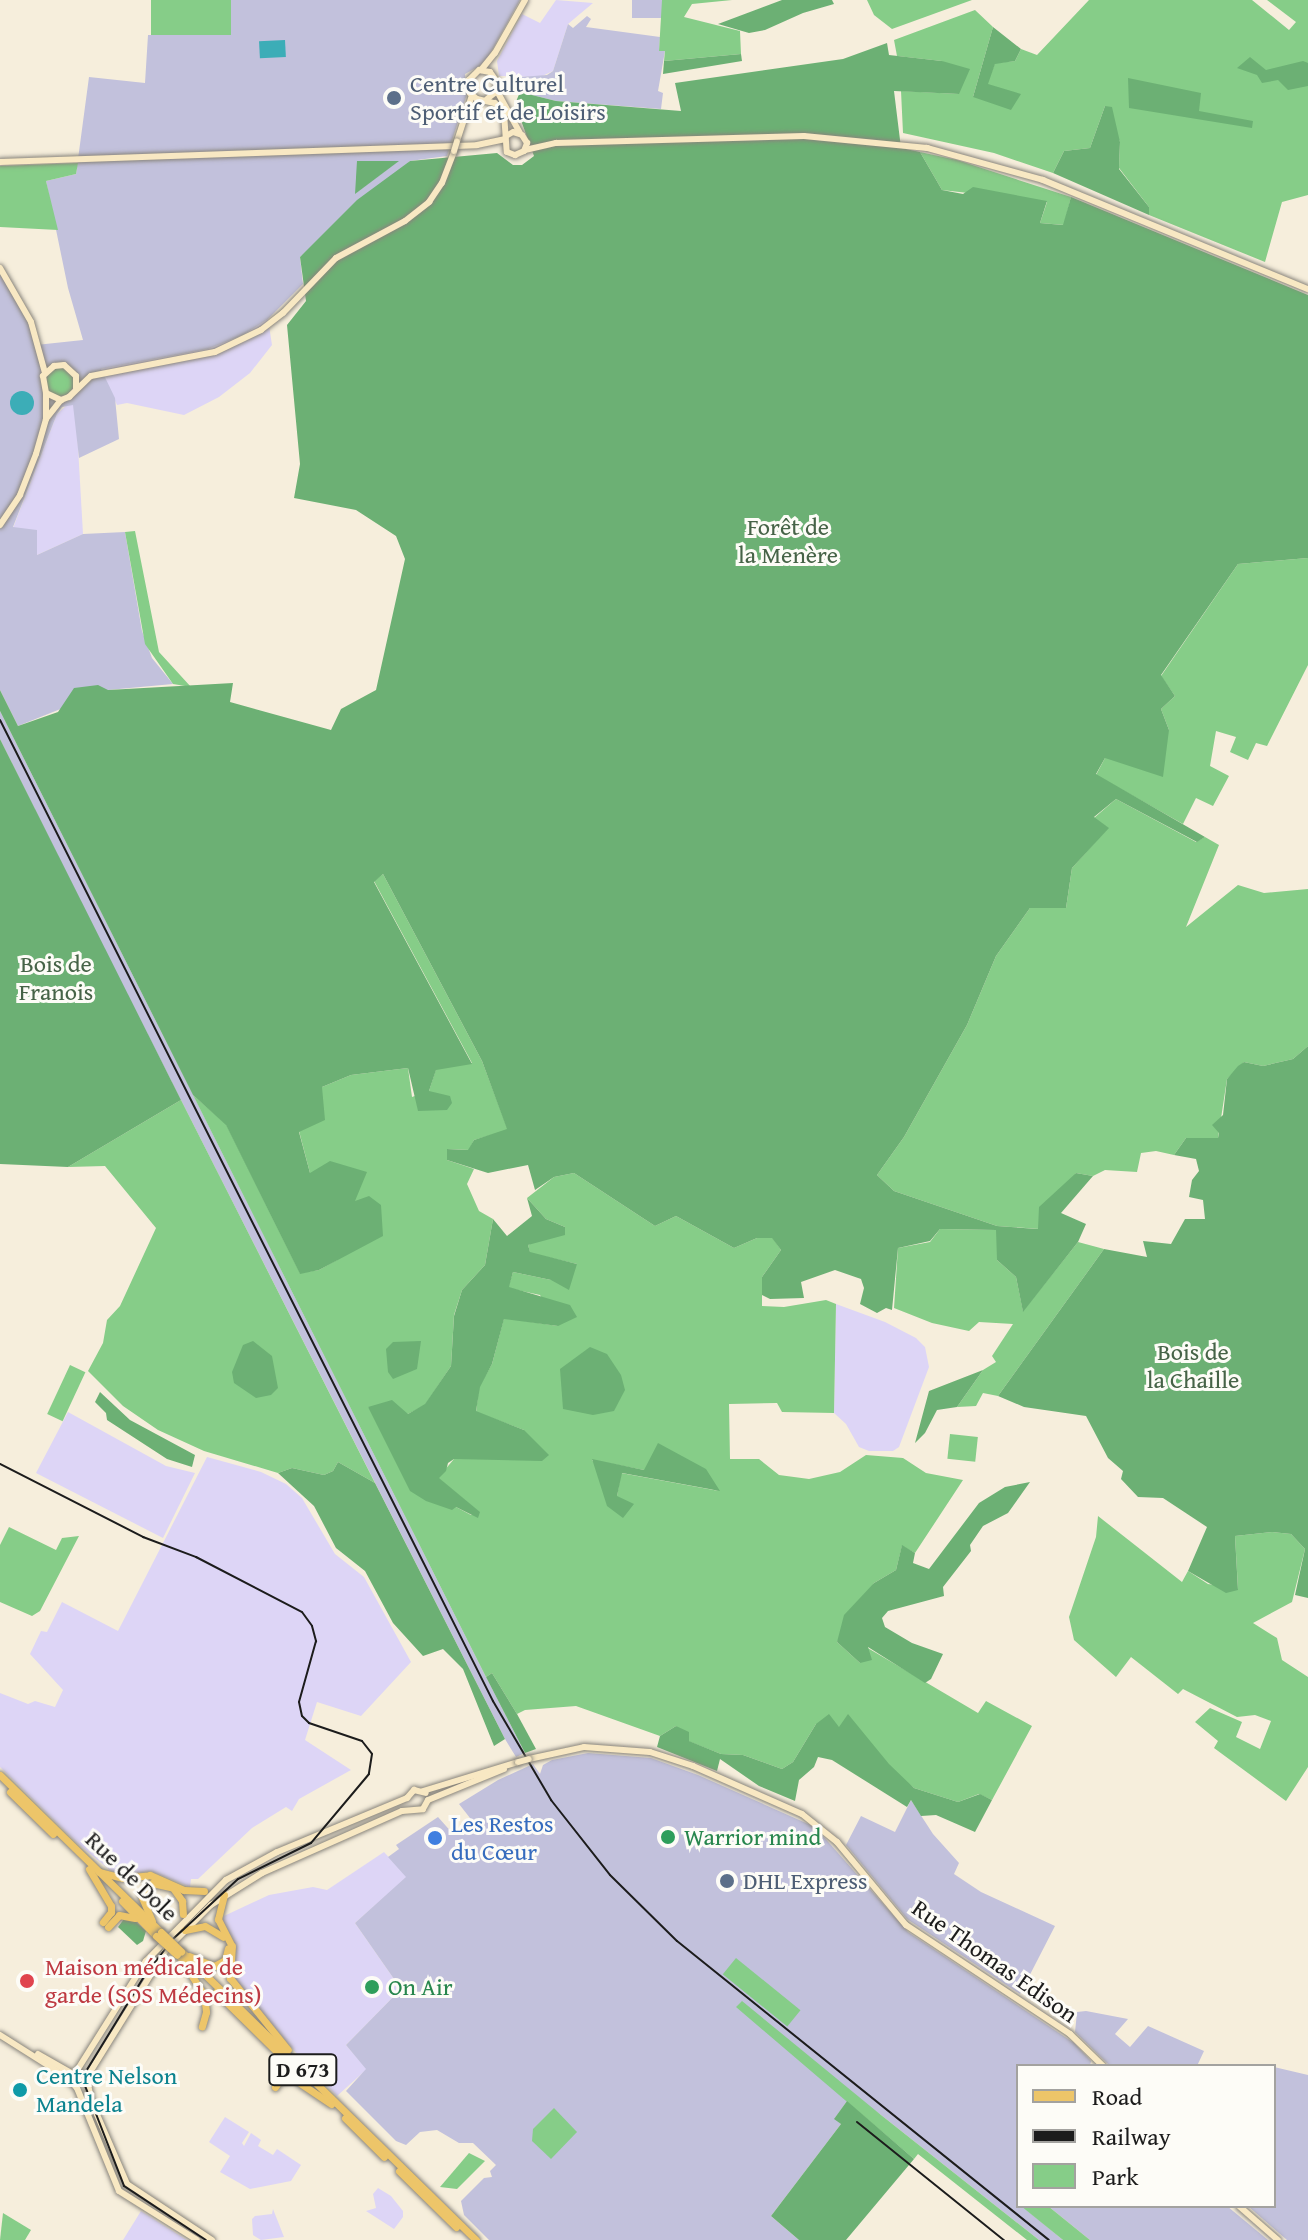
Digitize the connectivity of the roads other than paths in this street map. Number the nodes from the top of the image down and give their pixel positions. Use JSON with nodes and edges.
{"nodes":[{"id":1,"x":525,"y":0,"type":"edge"},
{"id":2,"x":495,"y":53,"type":"junction"},
{"id":3,"x":481,"y":70,"type":"junction"},
{"id":4,"x":494,"y":75,"type":"junction"},
{"id":5,"x":497,"y":89,"type":"junction"},
{"id":6,"x":472,"y":95,"type":"junction"},
{"id":7,"x":485,"y":100,"type":"junction"},
{"id":8,"x":464,"y":122,"type":"junction"},
{"id":9,"x":522,"y":135,"type":"junction"},
{"id":10,"x":506,"y":138,"type":"junction"},
{"id":11,"x":556,"y":143,"type":"junction"},
{"id":12,"x":477,"y":145,"type":"junction"},
{"id":13,"x":525,"y":150,"type":"junction"},
{"id":14,"x":506,"y":151,"type":"junction"},
{"id":15,"x":0,"y":162,"type":"edge"},
{"id":16,"x":0,"y":268,"type":"edge"},
{"id":17,"x":1308,"y":289,"type":"edge"},
{"id":18,"x":39,"y":346,"type":"junction"},
{"id":19,"x":59,"y":365,"type":"junction"},
{"id":20,"x":73,"y":371,"type":"junction"},
{"id":21,"x":45,"y":373,"type":"junction"},
{"id":22,"x":91,"y":376,"type":"junction"},
{"id":23,"x":76,"y":388,"type":"junction"},
{"id":24,"x":46,"y":393,"type":"junction"},
{"id":25,"x":61,"y":400,"type":"junction"},
{"id":26,"x":46,"y":419,"type":"junction"},
{"id":27,"x":0,"y":525,"type":"edge"},
{"id":28,"x":518,"y":1762,"type":"junction"},
{"id":29,"x":0,"y":1775,"type":"edge"},
{"id":30,"x":0,"y":1782,"type":"edge"},
{"id":31,"x":423,"y":1791,"type":"junction"},
{"id":32,"x":407,"y":1798,"type":"junction"},
{"id":33,"x":428,"y":1800,"type":"junction"},
{"id":34,"x":411,"y":1809,"type":"junction"},
{"id":35,"x":89,"y":1869,"type":"junction"},
{"id":36,"x":99,"y":1872,"type":"junction"},
{"id":37,"x":226,"y":1880,"type":"junction"},
{"id":38,"x":204,"y":1891,"type":"joint"},
{"id":39,"x":224,"y":1895,"type":"junction"},
{"id":40,"x":142,"y":1921,"type":"junction"},
{"id":41,"x":184,"y":1922,"type":"junction"},
{"id":42,"x":157,"y":1931,"type":"junction"},
{"id":43,"x":180,"y":1954,"type":"junction"},
{"id":44,"x":202,"y":2026,"type":"dead end"},
{"id":45,"x":0,"y":2033,"type":"edge"},
{"id":46,"x":1101,"y":2064,"type":"edge"},
{"id":47,"x":75,"y":2073,"type":"junction"},
{"id":48,"x":87,"y":2080,"type":"junction"},
{"id":49,"x":312,"y":2080,"type":"junction"},
{"id":50,"x":74,"y":2086,"type":"junction"},
{"id":51,"x":275,"y":2087,"type":"dead end"},
{"id":52,"x":331,"y":2104,"type":"junction"},
{"id":53,"x":423,"y":2191,"type":"junction"},
{"id":54,"x":430,"y":2198,"type":"junction"},
{"id":55,"x":1241,"y":2208,"type":"edge"},
{"id":56,"x":197,"y":2240,"type":"edge"},
{"id":57,"x":212,"y":2240,"type":"edge"},
{"id":58,"x":469,"y":2240,"type":"edge"},
{"id":59,"x":476,"y":2240,"type":"edge"},
{"id":60,"x":1278,"y":2240,"type":"edge"}],
"edges":[{"from":1,"to":2,"type":"street"},
{"from":2,"to":3,"type":"street"},
{"from":2,"to":4,"type":"street"},
{"from":3,"to":4,"type":"street"},
{"from":3,"to":6,"type":"street"},
{"from":4,"to":5,"type":"street"},
{"from":5,"to":7,"type":"street"},
{"from":5,"to":9,"type":"street"},
{"from":6,"to":7,"type":"street"},
{"from":6,"to":8,"type":"street"},
{"from":7,"to":8,"type":"street"},
{"from":7,"to":10,"type":"street"},
{"from":8,"to":22,"type":"street","bridge":true},
{"from":9,"to":10,"type":"street"},
{"from":9,"to":11,"type":"street"},
{"from":9,"to":13,"type":"street"},
{"from":10,"to":12,"type":"street"},
{"from":10,"to":14,"type":"street"},
{"from":11,"to":13,"type":"street"},
{"from":11,"to":17,"type":"street"},
{"from":12,"to":14,"type":"street"},
{"from":12,"to":15,"type":"street"},
{"from":13,"to":14,"type":"street"},
{"from":16,"to":18,"type":"street"},
{"from":18,"to":19,"type":"street"},
{"from":18,"to":21,"type":"street"},
{"from":19,"to":20,"type":"street"},
{"from":19,"to":21,"type":"street"},
{"from":20,"to":22,"type":"street"},
{"from":20,"to":23,"type":"street"},
{"from":21,"to":24,"type":"street"},
{"from":22,"to":23,"type":"street"},
{"from":23,"to":25,"type":"street"},
{"from":24,"to":25,"type":"street"},
{"from":24,"to":26,"type":"street"},
{"from":25,"to":26,"type":"street"},
{"from":26,"to":27,"type":"street"},
{"from":28,"to":31,"type":"street"},
{"from":28,"to":33,"type":"street"},
{"from":28,"to":46,"type":"street","name":"Rue Thomas Edison","bridge":true},
{"from":29,"to":36,"type":"main road","name":"Rue de Dole","number":"D 673"},
{"from":30,"to":35,"type":"main road","name":"Rue de Dole","number":"D 673"},
{"from":31,"to":32,"type":"street"},
{"from":31,"to":33,"type":"street"},
{"from":32,"to":34,"type":"street"},
{"from":32,"to":37,"type":"street"},
{"from":33,"to":34,"type":"street"},
{"from":34,"to":39,"type":"street"},
{"from":35,"to":40,"type":"main road","name":"Rue de Dole","number":"D 673"},
{"from":35,"to":40,"type":"main road"},
{"from":36,"to":38,"type":"main road"},
{"from":36,"to":42,"type":"main road","name":"Rue de Dole","number":"D 673"},
{"from":37,"to":38,"type":"street"},
{"from":37,"to":41,"type":"street"},
{"from":39,"to":41,"type":"street"},
{"from":39,"to":49,"type":"main road"},
{"from":40,"to":42,"type":"main road","name":"Rue de Dole","number":"D 673"},
{"from":41,"to":42,"type":"main road"},
{"from":41,"to":43,"type":"main road"},
{"from":41,"to":47,"type":"street"},
{"from":41,"to":48,"type":"street"},
{"from":42,"to":43,"type":"main road","name":"Rue de Dole","number":"D 673","bridge":true},
{"from":43,"to":44,"type":"main road"},
{"from":43,"to":49,"type":"main road","name":"Rue de Dole","number":"D 673"},
{"from":43,"to":52,"type":"main road","name":"Rue de Dole","number":"D 673"},
{"from":45,"to":47,"type":"street"},
{"from":45,"to":50,"type":"street"},
{"from":47,"to":48,"type":"street"},
{"from":47,"to":50,"type":"street"},
{"from":48,"to":50,"type":"street"},
{"from":48,"to":57,"type":"street"},
{"from":49,"to":53,"type":"main road","name":"Rue de Dole","number":"D 673"},
{"from":50,"to":56,"type":"street"},
{"from":51,"to":52,"type":"main road"},
{"from":52,"to":53,"type":"main road","name":"Rue de Dole","number":"D 673"},
{"from":53,"to":54,"type":"main road","name":"Rue de Dole","number":"D 673"},
{"from":54,"to":58,"type":"main road","name":"Rue de Dole","number":"D 673"},
{"from":54,"to":59,"type":"main road","name":"Rue de Dole","number":"D 673"},
{"from":55,"to":60,"type":"street"}]}
